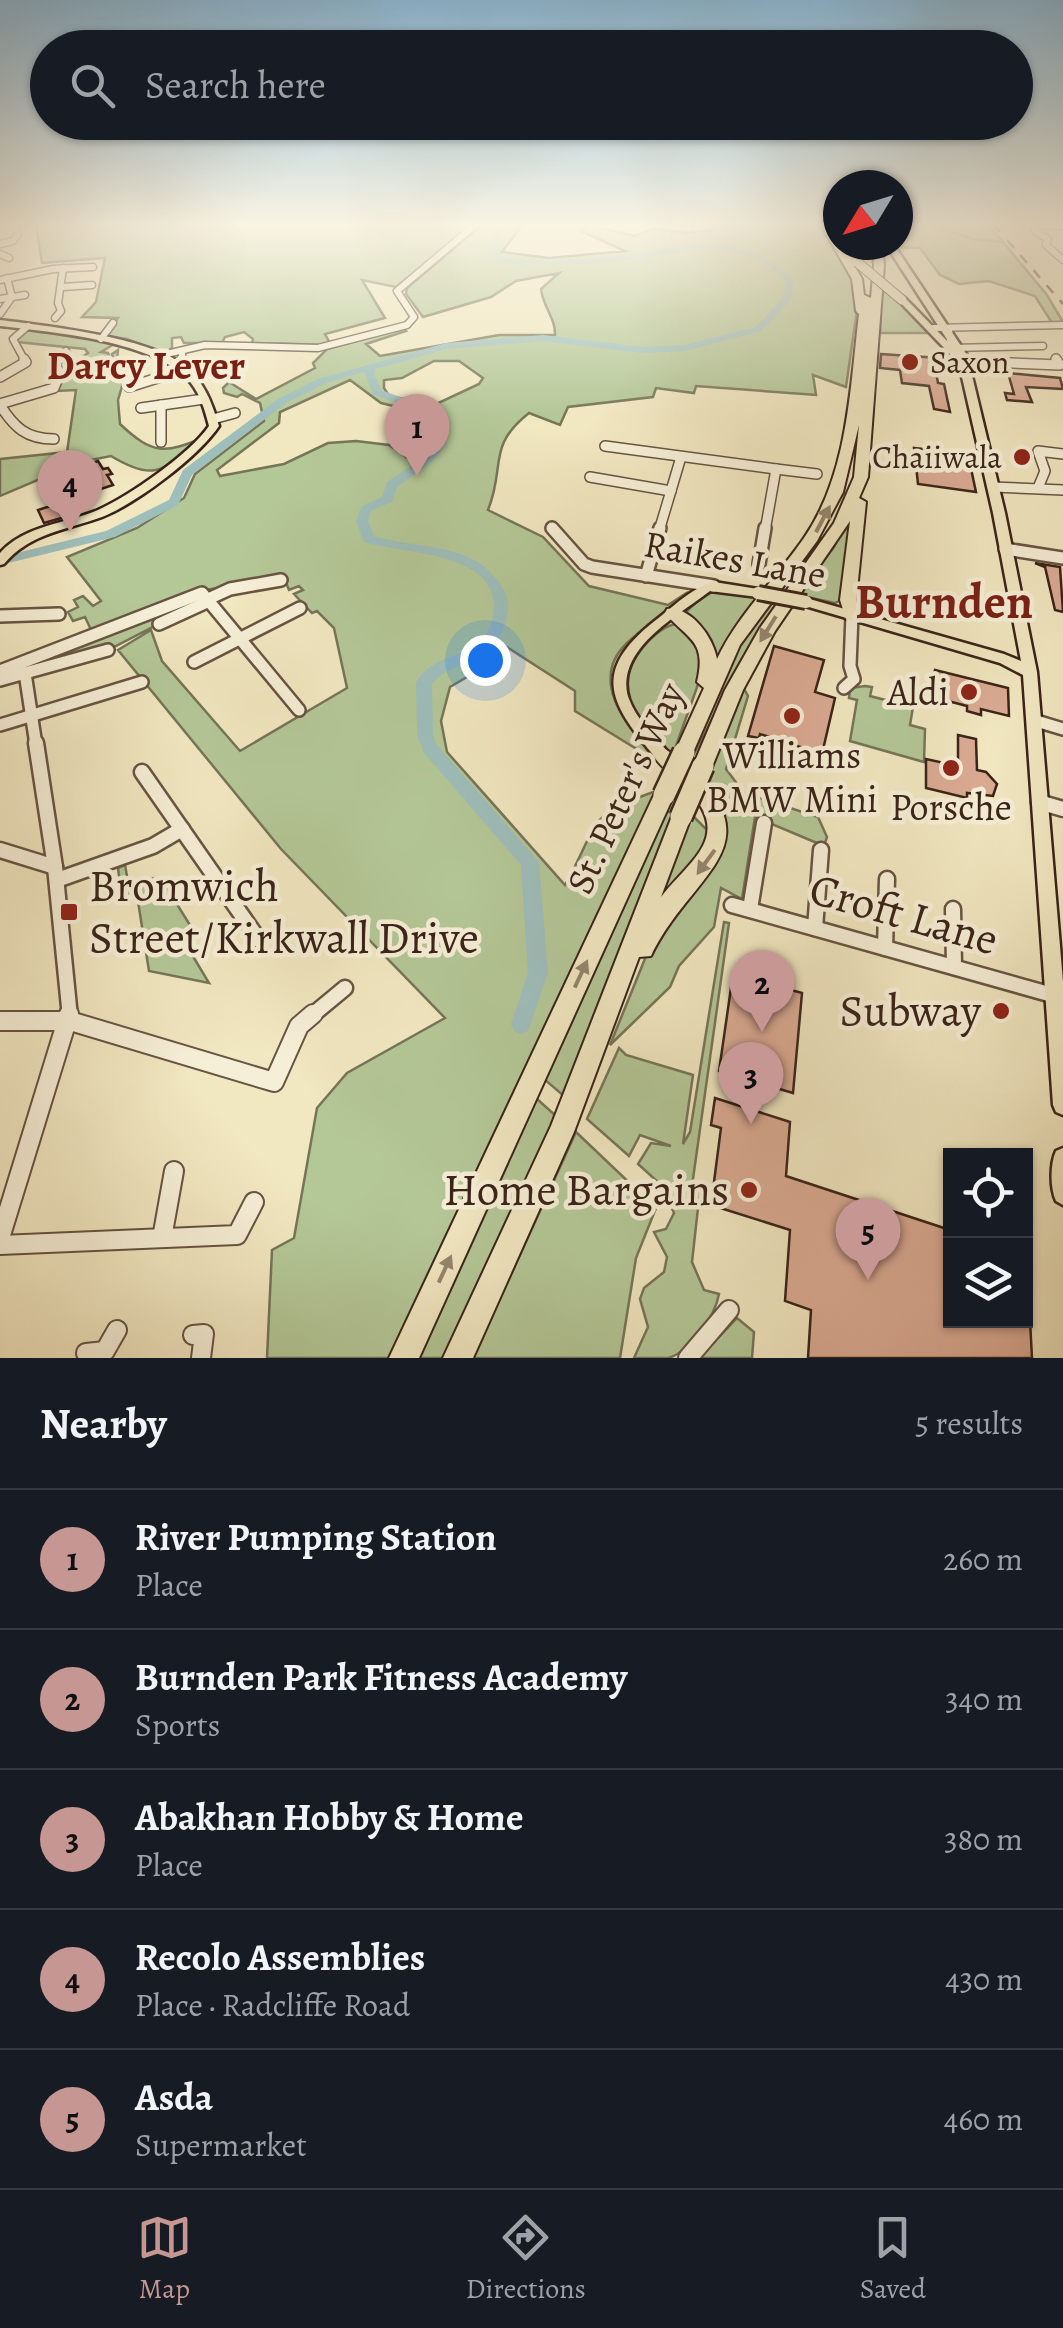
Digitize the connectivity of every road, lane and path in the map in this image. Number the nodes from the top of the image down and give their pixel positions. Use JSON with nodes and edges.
{"nodes":[{"id":1,"x":7,"y":288,"type":"edge"},
{"id":2,"x":63,"y":288,"type":"edge"},
{"id":3,"x":400,"y":288,"type":"edge"},
{"id":4,"x":859,"y":288,"type":"edge"},
{"id":5,"x":868,"y":288,"type":"edge"},
{"id":6,"x":877,"y":288,"type":"edge"},
{"id":7,"x":889,"y":288,"type":"edge"},
{"id":8,"x":917,"y":288,"type":"edge"},
{"id":9,"x":918,"y":288,"type":"edge"},
{"id":10,"x":26,"y":296,"type":"dead end"},
{"id":11,"x":12,"y":298,"type":"junction"},
{"id":12,"x":0,"y":299,"type":"edge"},
{"id":13,"x":75,"y":303,"type":"dead end"},
{"id":14,"x":906,"y":303,"type":"junction"},
{"id":15,"x":0,"y":314,"type":"edge"},
{"id":16,"x":0,"y":322,"type":"edge"},
{"id":17,"x":862,"y":322,"type":"junction"},
{"id":18,"x":113,"y":323,"type":"dead end"},
{"id":19,"x":1063,"y":325,"type":"edge"},
{"id":20,"x":28,"y":326,"type":"junction"},
{"id":21,"x":942,"y":327,"type":"junction"},
{"id":22,"x":103,"y":339,"type":"junction"},
{"id":23,"x":1037,"y":345,"type":"dead end"},
{"id":24,"x":66,"y":350,"type":"dead end"},
{"id":25,"x":957,"y":352,"type":"junction"},
{"id":26,"x":182,"y":354,"type":"dead end"},
{"id":27,"x":162,"y":355,"type":"junction"},
{"id":28,"x":1056,"y":358,"type":"dead end"},
{"id":29,"x":183,"y":370,"type":"junction"},
{"id":30,"x":0,"y":377,"type":"edge"},
{"id":31,"x":129,"y":387,"type":"dead end"},
{"id":32,"x":204,"y":399,"type":"junction"},
{"id":33,"x":0,"y":404,"type":"edge"},
{"id":34,"x":161,"y":405,"type":"junction"},
{"id":35,"x":141,"y":408,"type":"dead end"},
{"id":36,"x":235,"y":413,"type":"dead end"},
{"id":37,"x":212,"y":419,"type":"junction"},
{"id":38,"x":54,"y":439,"type":"dead end"},
{"id":39,"x":162,"y":442,"type":"dead end"},
{"id":40,"x":605,"y":446,"type":"dead end"},
{"id":41,"x":1063,"y":454,"type":"edge"},
{"id":42,"x":681,"y":457,"type":"junction"},
{"id":43,"x":776,"y":469,"type":"junction"},
{"id":44,"x":817,"y":474,"type":"dead end"},
{"id":45,"x":590,"y":477,"type":"dead end"},
{"id":46,"x":861,"y":477,"type":"junction"},
{"id":47,"x":993,"y":487,"type":"junction"},
{"id":48,"x":1038,"y":488,"type":"junction"},
{"id":49,"x":1063,"y":490,"type":"edge"},
{"id":50,"x":671,"y":491,"type":"junction"},
{"id":51,"x":552,"y":528,"type":"dead end"},
{"id":52,"x":1005,"y":548,"type":"junction"},
{"id":53,"x":1063,"y":558,"type":"edge"},
{"id":54,"x":0,"y":561,"type":"edge"},
{"id":55,"x":758,"y":564,"type":"dead end"},
{"id":56,"x":646,"y":576,"type":"junction"},
{"id":57,"x":281,"y":580,"type":"dead end"},
{"id":58,"x":714,"y":586,"type":"junction"},
{"id":59,"x":207,"y":601,"type":"junction"},
{"id":60,"x":300,"y":608,"type":"dead end"},
{"id":61,"x":673,"y":613,"type":"junction"},
{"id":62,"x":59,"y":614,"type":"dead end"},
{"id":63,"x":852,"y":615,"type":"junction"},
{"id":64,"x":0,"y":616,"type":"edge"},
{"id":65,"x":158,"y":624,"type":"dead end"},
{"id":66,"x":239,"y":639,"type":"junction"},
{"id":67,"x":108,"y":650,"type":"dead end"},
{"id":68,"x":977,"y":651,"type":"junction"},
{"id":69,"x":194,"y":662,"type":"dead end"},
{"id":70,"x":1027,"y":668,"type":"junction"},
{"id":71,"x":0,"y":671,"type":"edge"},
{"id":72,"x":26,"y":673,"type":"junction"},
{"id":73,"x":0,"y":680,"type":"edge"},
{"id":74,"x":142,"y":682,"type":"dead end"},
{"id":75,"x":844,"y":688,"type":"dead end"},
{"id":76,"x":299,"y":710,"type":"dead end"},
{"id":77,"x":32,"y":714,"type":"junction"},
{"id":78,"x":1033,"y":720,"type":"junction"},
{"id":79,"x":0,"y":725,"type":"edge"},
{"id":80,"x":1063,"y":729,"type":"edge"},
{"id":81,"x":678,"y":751,"type":"junction"},
{"id":82,"x":142,"y":772,"type":"dead end"},
{"id":83,"x":1039,"y":802,"type":"junction"},
{"id":84,"x":1063,"y":808,"type":"edge"},
{"id":85,"x":764,"y":824,"type":"dead end"},
{"id":86,"x":182,"y":830,"type":"junction"},
{"id":87,"x":0,"y":850,"type":"edge"},
{"id":88,"x":821,"y":850,"type":"dead end"},
{"id":89,"x":56,"y":873,"type":"junction"},
{"id":90,"x":887,"y":880,"type":"dead end"},
{"id":91,"x":732,"y":904,"type":"dead end"},
{"id":92,"x":750,"y":910,"type":"junction"},
{"id":93,"x":953,"y":910,"type":"dead end"},
{"id":94,"x":816,"y":928,"type":"junction"},
{"id":95,"x":1056,"y":929,"type":"edge"},
{"id":96,"x":258,"y":940,"type":"dead end"},
{"id":97,"x":885,"y":948,"type":"junction"},
{"id":98,"x":954,"y":967,"type":"junction"},
{"id":99,"x":345,"y":988,"type":"dead end"},
{"id":100,"x":1056,"y":996,"type":"junction"},
{"id":101,"x":0,"y":1022,"type":"edge"},
{"id":102,"x":70,"y":1022,"type":"junction"},
{"id":103,"x":1063,"y":1104,"type":"edge"},
{"id":104,"x":561,"y":1132,"type":"junction"},
{"id":105,"x":1063,"y":1158,"type":"edge"},
{"id":106,"x":174,"y":1171,"type":"dead end"},
{"id":107,"x":1063,"y":1194,"type":"edge"},
{"id":108,"x":254,"y":1202,"type":"dead end"},
{"id":109,"x":162,"y":1238,"type":"junction"},
{"id":110,"x":0,"y":1241,"type":"edge"},
{"id":111,"x":729,"y":1310,"type":"dead end"},
{"id":112,"x":117,"y":1330,"type":"dead end"},
{"id":113,"x":193,"y":1335,"type":"dead end"},
{"id":114,"x":99,"y":1354,"type":"edge"},
{"id":115,"x":201,"y":1358,"type":"edge"},
{"id":116,"x":404,"y":1358,"type":"edge"},
{"id":117,"x":458,"y":1358,"type":"edge"},
{"id":118,"x":688,"y":1358,"type":"edge"}],
"edges":[{"from":1,"to":11,"type":"street"},
{"from":2,"to":13,"type":"street"},
{"from":3,"to":27,"type":"street"},
{"from":4,"to":17,"type":"highway"},
{"from":5,"to":17,"type":"highway","name":"St. Peter's Way"},
{"from":6,"to":46,"type":"highway","name":"St. Peter's Way"},
{"from":7,"to":14,"type":"main road","bridge":true},
{"from":8,"to":14,"type":"main road"},
{"from":9,"to":21,"type":"main road"},
{"from":10,"to":11,"type":"street"},
{"from":11,"to":12,"type":"street"},
{"from":11,"to":15,"type":"street"},
{"from":14,"to":21,"type":"main road"},
{"from":16,"to":20,"type":"main road"},
{"from":81,"to":17,"type":"highway","name":"St. Peter's Way","one_way":true},
{"from":18,"to":22,"type":"street"},
{"from":19,"to":21,"type":"street"},
{"from":20,"to":22,"type":"main road"},
{"from":20,"to":30,"type":"street"},
{"from":21,"to":25,"type":"main road"},
{"from":22,"to":27,"type":"main road"},
{"from":23,"to":25,"type":"street"},
{"from":24,"to":33,"type":"street"},
{"from":25,"to":28,"type":"street"},
{"from":25,"to":47,"type":"main road"},
{"from":26,"to":29,"type":"street"},
{"from":27,"to":29,"type":"main road"},
{"from":29,"to":31,"type":"street"},
{"from":29,"to":32,"type":"main road"},
{"from":32,"to":34,"type":"street"},
{"from":32,"to":37,"type":"main road"},
{"from":33,"to":38,"type":"street"},
{"from":34,"to":35,"type":"street"},
{"from":34,"to":39,"type":"street"},
{"from":36,"to":37,"type":"street"},
{"from":37,"to":54,"type":"main road"},
{"from":40,"to":42,"type":"street"},
{"from":41,"to":48,"type":"street"},
{"from":42,"to":43,"type":"street"},
{"from":42,"to":50,"type":"street"},
{"from":43,"to":44,"type":"street"},
{"from":43,"to":55,"type":"street"},
{"from":45,"to":50,"type":"street"},
{"from":46,"to":63,"type":"highway"},
{"from":46,"to":104,"type":"highway","name":"St. Peter's Way","one_way":true,"bridge":true},
{"from":47,"to":48,"type":"street"},
{"from":47,"to":52,"type":"main road"},
{"from":48,"to":49,"type":"street"},
{"from":50,"to":56,"type":"street"},
{"from":51,"to":56,"type":"street","name":"Raikes Lane"},
{"from":52,"to":53,"type":"street"},
{"from":52,"to":70,"type":"main road"},
{"from":56,"to":58,"type":"street","name":"Raikes Lane"},
{"from":57,"to":59,"type":"street"},
{"from":58,"to":61,"type":"main road"},
{"from":58,"to":63,"type":"main road","name":"Raikes Lane","bridge":true},
{"from":59,"to":65,"type":"street"},
{"from":59,"to":66,"type":"street"},
{"from":59,"to":71,"type":"street"},
{"from":60,"to":66,"type":"street"},
{"from":61,"to":81,"type":"highway"},
{"from":61,"to":81,"type":"main road"},
{"from":62,"to":64,"type":"street"},
{"from":63,"to":68,"type":"main road","name":"Raikes Lane"},
{"from":63,"to":75,"type":"street"},
{"from":66,"to":69,"type":"street"},
{"from":66,"to":76,"type":"street"},
{"from":67,"to":72,"type":"street"},
{"from":68,"to":70,"type":"main road","name":"Raikes Lane"},
{"from":68,"to":70,"type":"main road","name":"Raikes Lane"},
{"from":70,"to":78,"type":"main road"},
{"from":72,"to":73,"type":"street"},
{"from":72,"to":77,"type":"street"},
{"from":74,"to":77,"type":"street"},
{"from":77,"to":79,"type":"street"},
{"from":77,"to":89,"type":"street"},
{"from":78,"to":80,"type":"street"},
{"from":78,"to":83,"type":"main road"},
{"from":81,"to":104,"type":"highway","one_way":true},
{"from":116,"to":81,"type":"highway","name":"St. Peter's Way","one_way":true,"bridge":true},
{"from":82,"to":86,"type":"street"},
{"from":83,"to":84,"type":"street"},
{"from":83,"to":95,"type":"main road"},
{"from":85,"to":92,"type":"street"},
{"from":86,"to":89,"type":"street"},
{"from":86,"to":96,"type":"street"},
{"from":87,"to":89,"type":"street"},
{"from":88,"to":94,"type":"street"},
{"from":89,"to":102,"type":"street"},
{"from":90,"to":97,"type":"street"},
{"from":91,"to":92,"type":"street","name":"Croft Lane"},
{"from":92,"to":94,"type":"street","name":"Croft Lane"},
{"from":93,"to":98,"type":"street"},
{"from":94,"to":97,"type":"street","name":"Croft Lane"},
{"from":95,"to":100,"type":"main road"},
{"from":97,"to":98,"type":"street","name":"Croft Lane"},
{"from":98,"to":100,"type":"street","name":"Croft Lane"},
{"from":99,"to":102,"type":"street"},
{"from":100,"to":103,"type":"main road"},
{"from":101,"to":102,"type":"street"},
{"from":102,"to":110,"type":"street"},
{"from":104,"to":117,"type":"highway","name":"St. Peter's Way"},
{"from":105,"to":107,"type":"main road"},
{"from":106,"to":109,"type":"street"},
{"from":108,"to":109,"type":"street"},
{"from":109,"to":110,"type":"street"},
{"from":111,"to":118,"type":"street"},
{"from":112,"to":114,"type":"street"},
{"from":113,"to":115,"type":"street"}]}
